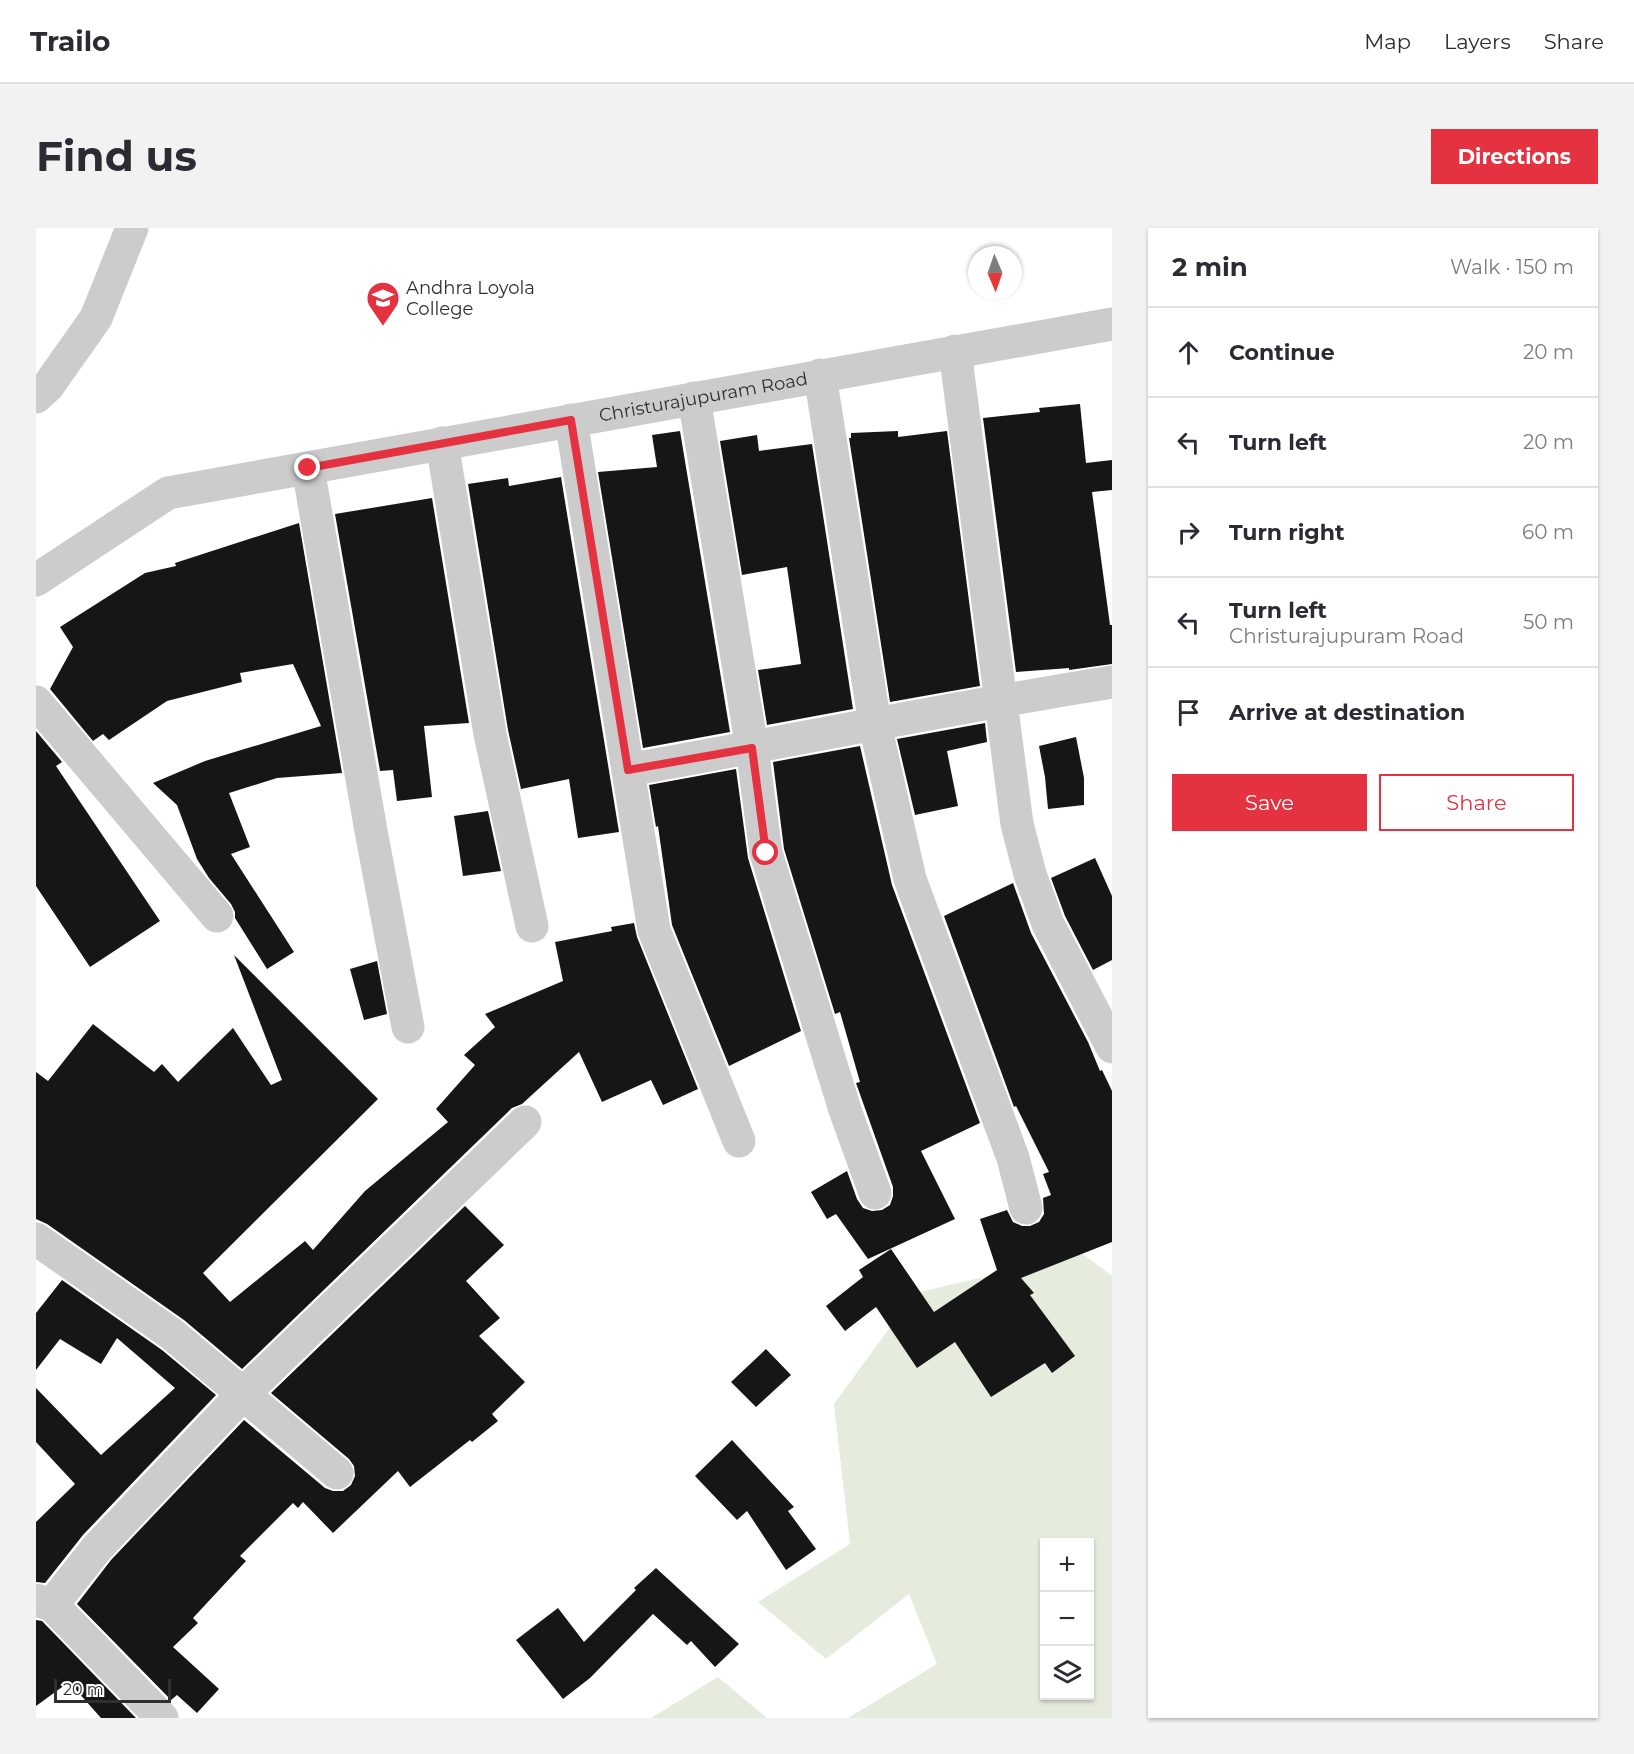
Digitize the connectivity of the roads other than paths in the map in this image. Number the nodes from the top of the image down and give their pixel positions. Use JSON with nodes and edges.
{"nodes":[{"id":1,"x":132,"y":228,"type":"edge"},
{"id":2,"x":1112,"y":324,"type":"edge"},
{"id":3,"x":955,"y":351,"type":"junction"},
{"id":4,"x":820,"y":375,"type":"junction"},
{"id":5,"x":36,"y":396,"type":"edge"},
{"id":6,"x":694,"y":398,"type":"junction"},
{"id":7,"x":571,"y":420,"type":"junction"},
{"id":8,"x":442,"y":443,"type":"junction"},
{"id":9,"x":308,"y":468,"type":"junction"},
{"id":10,"x":36,"y":580,"type":"edge"},
{"id":11,"x":1112,"y":682,"type":"edge"},
{"id":12,"x":1001,"y":700,"type":"junction"},
{"id":13,"x":36,"y":702,"type":"edge"},
{"id":14,"x":874,"y":725,"type":"junction"},
{"id":15,"x":752,"y":748,"type":"junction"},
{"id":16,"x":628,"y":770,"type":"junction"},
{"id":17,"x":216,"y":916,"type":"dead end"},
{"id":18,"x":532,"y":926,"type":"dead end"},
{"id":19,"x":408,"y":1027,"type":"dead end"},
{"id":20,"x":1112,"y":1047,"type":"edge"},
{"id":21,"x":525,"y":1122,"type":"dead end"},
{"id":22,"x":739,"y":1141,"type":"dead end"},
{"id":23,"x":875,"y":1193,"type":"dead end"},
{"id":24,"x":1026,"y":1208,"type":"dead end"},
{"id":25,"x":36,"y":1239,"type":"edge"},
{"id":26,"x":243,"y":1394,"type":"junction"},
{"id":27,"x":337,"y":1473,"type":"dead end"},
{"id":28,"x":44,"y":1602,"type":"edge"},
{"id":29,"x":162,"y":1718,"type":"edge"}],
"edges":[{"from":1,"to":5,"type":"street"},
{"from":2,"to":3,"type":"street","name":"Christurajupuram Road"},
{"from":3,"to":4,"type":"street","name":"Christurajupuram Road"},
{"from":3,"to":12,"type":"street"},
{"from":4,"to":6,"type":"street","name":"Christurajupuram Road"},
{"from":4,"to":14,"type":"street"},
{"from":6,"to":7,"type":"street","name":"Christurajupuram Road"},
{"from":6,"to":15,"type":"street"},
{"from":7,"to":8,"type":"street","name":"Christurajupuram Road"},
{"from":7,"to":16,"type":"street"},
{"from":8,"to":9,"type":"street","name":"Christurajupuram Road"},
{"from":8,"to":18,"type":"street"},
{"from":9,"to":10,"type":"street","name":"Christurajupuram Road"},
{"from":9,"to":19,"type":"street"},
{"from":11,"to":12,"type":"street"},
{"from":12,"to":14,"type":"street"},
{"from":12,"to":20,"type":"street"},
{"from":13,"to":17,"type":"street"},
{"from":14,"to":15,"type":"street"},
{"from":14,"to":24,"type":"street"},
{"from":15,"to":16,"type":"street"},
{"from":15,"to":23,"type":"street"},
{"from":16,"to":22,"type":"street"},
{"from":21,"to":26,"type":"street"},
{"from":25,"to":26,"type":"street"},
{"from":26,"to":27,"type":"street"},
{"from":26,"to":28,"type":"street"},
{"from":28,"to":29,"type":"street"}]}
